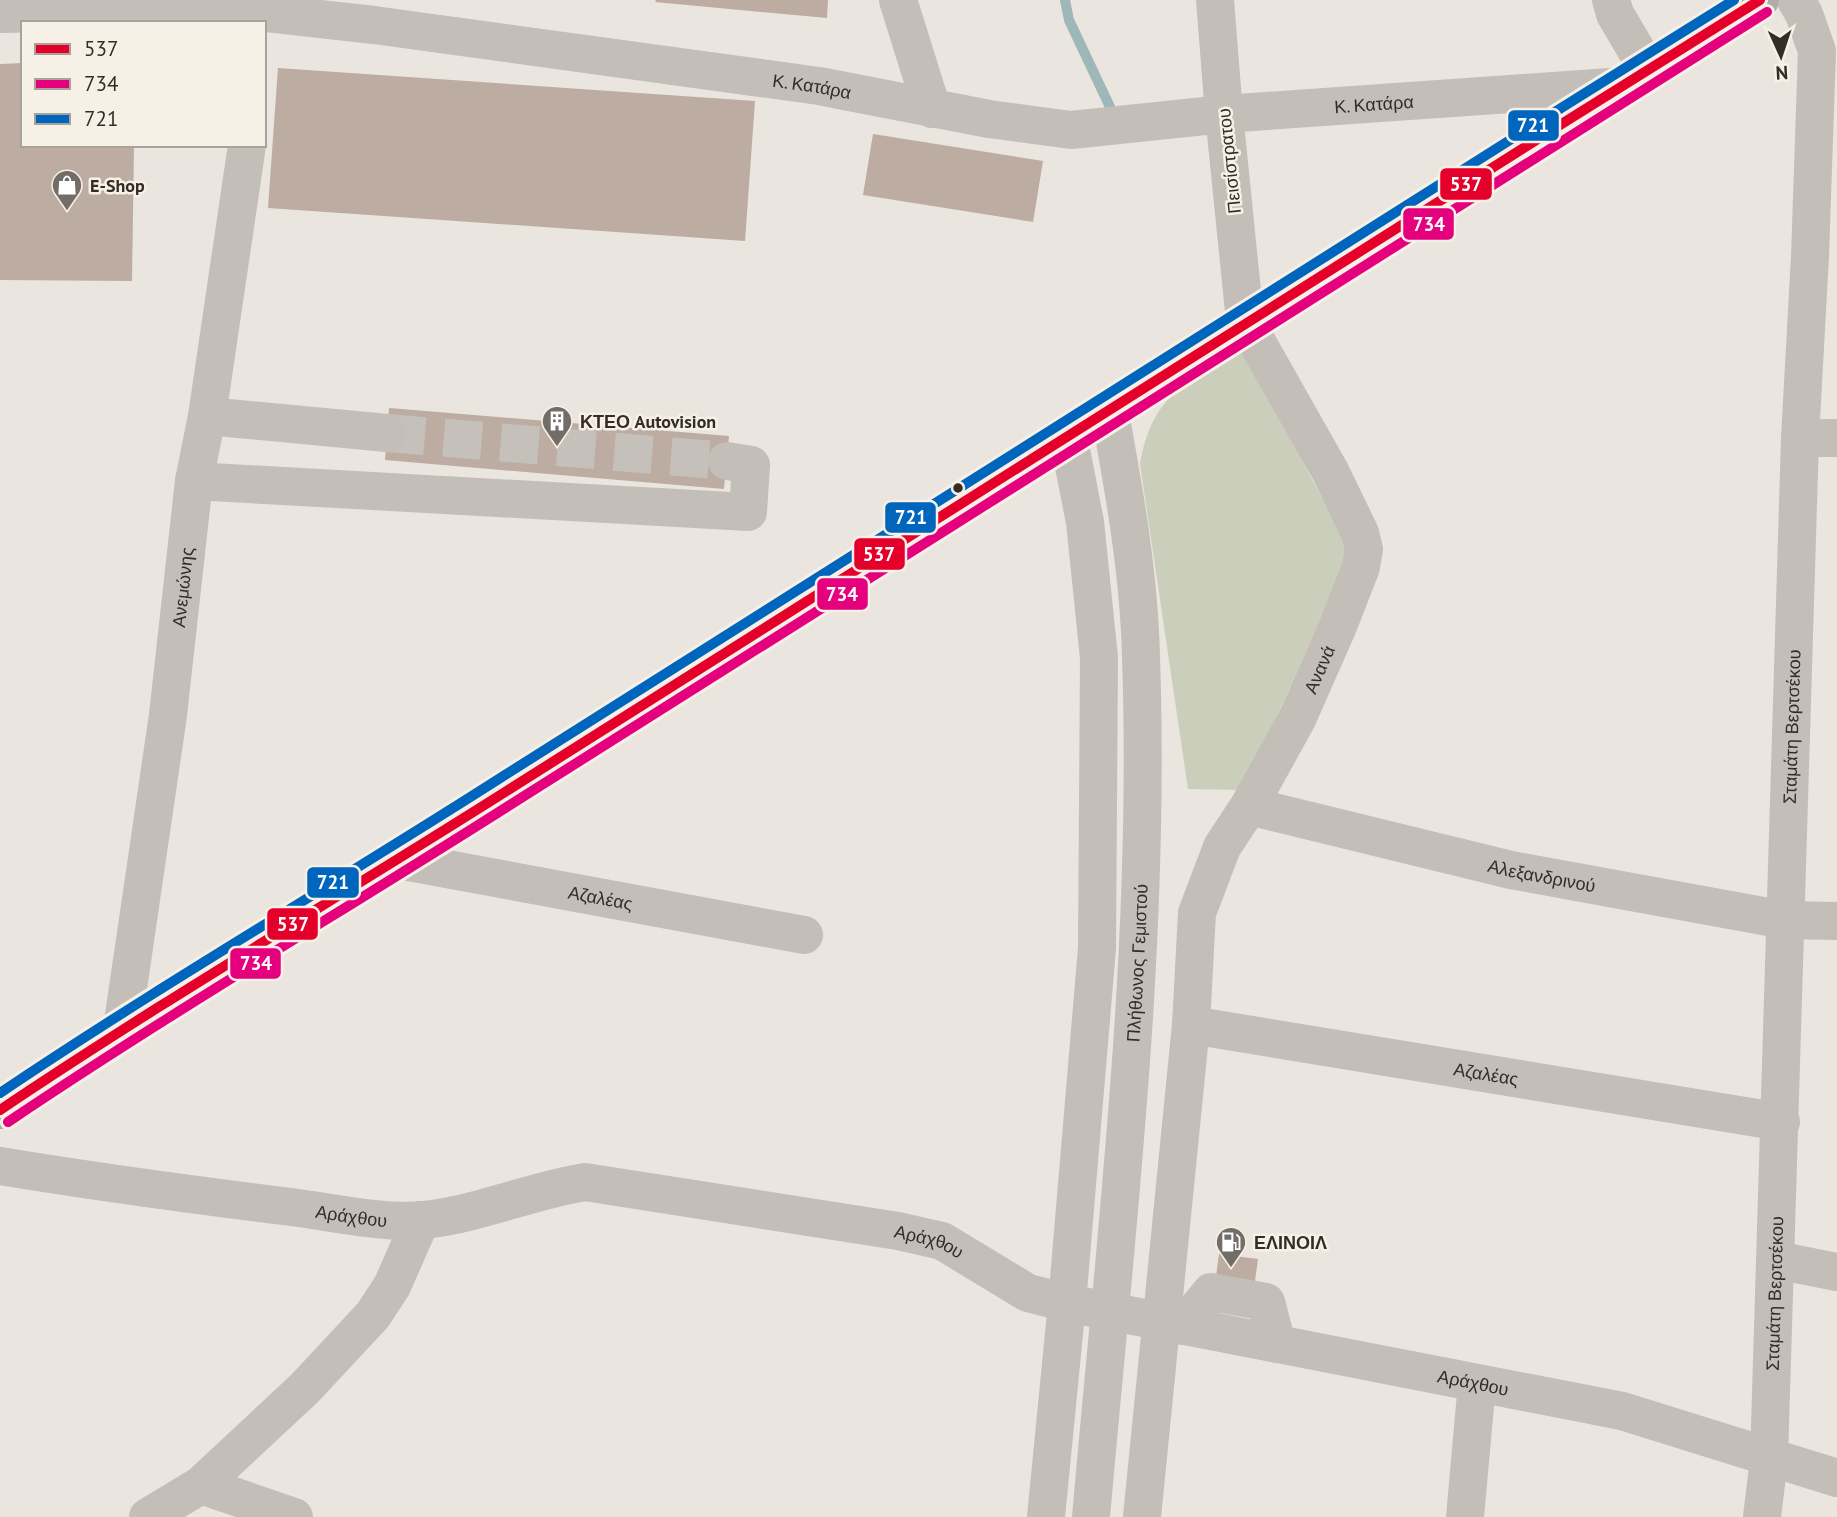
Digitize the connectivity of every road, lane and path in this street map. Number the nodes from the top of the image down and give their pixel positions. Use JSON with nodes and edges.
{"nodes":[{"id":1,"x":898,"y":0,"type":"edge"},
{"id":2,"x":1215,"y":0,"type":"edge"},
{"id":3,"x":1611,"y":0,"type":"edge"},
{"id":4,"x":1796,"y":0,"type":"edge"},
{"id":5,"x":1754,"y":2,"type":"edge"},
{"id":6,"x":144,"y":6,"type":"edge"},
{"id":7,"x":376,"y":13,"type":"edge"},
{"id":8,"x":0,"y":14,"type":"edge"},
{"id":9,"x":266,"y":14,"type":"edge"},
{"id":10,"x":1636,"y":78,"type":"junction"},
{"id":11,"x":932,"y":109,"type":"junction"},
{"id":12,"x":1224,"y":114,"type":"junction"},
{"id":13,"x":247,"y":147,"type":"edge"},
{"id":14,"x":1824,"y":256,"type":"edge"},
{"id":15,"x":1245,"y":321,"type":"junction"},
{"id":16,"x":1110,"y":408,"type":"junction"},
{"id":17,"x":207,"y":416,"type":"junction"},
{"id":18,"x":387,"y":433,"type":"tunnel mouth"},
{"id":19,"x":1068,"y":435,"type":"junction"},
{"id":20,"x":1819,"y":438,"type":"edge"},
{"id":21,"x":727,"y":461,"type":"tunnel mouth"},
{"id":22,"x":194,"y":481,"type":"junction"},
{"id":23,"x":1249,"y":806,"type":"junction"},
{"id":24,"x":398,"y":860,"type":"junction"},
{"id":25,"x":1785,"y":920,"type":"junction"},
{"id":26,"x":1837,"y":920,"type":"edge"},
{"id":27,"x":804,"y":935,"type":"dead end"},
{"id":28,"x":1191,"y":1025,"type":"junction"},
{"id":29,"x":122,"y":1029,"type":"junction"},
{"id":30,"x":0,"y":1110,"type":"edge"},
{"id":31,"x":1781,"y":1122,"type":"junction"},
{"id":32,"x":0,"y":1166,"type":"edge"},
{"id":33,"x":421,"y":1220,"type":"junction"},
{"id":34,"x":1776,"y":1260,"type":"junction"},
{"id":35,"x":1837,"y":1272,"type":"edge"},
{"id":36,"x":1067,"y":1303,"type":"junction"},
{"id":37,"x":1109,"y":1312,"type":"junction"},
{"id":38,"x":1173,"y":1324,"type":"junction"},
{"id":39,"x":1477,"y":1383,"type":"junction"},
{"id":40,"x":1769,"y":1459,"type":"junction"},
{"id":41,"x":1837,"y":1478,"type":"edge"},
{"id":42,"x":201,"y":1485,"type":"junction"},
{"id":43,"x":148,"y":1517,"type":"edge"},
{"id":44,"x":294,"y":1517,"type":"edge"},
{"id":45,"x":1046,"y":1517,"type":"edge"},
{"id":46,"x":1091,"y":1517,"type":"edge"},
{"id":47,"x":1142,"y":1517,"type":"edge"},
{"id":48,"x":1465,"y":1517,"type":"edge"},
{"id":49,"x":1762,"y":1517,"type":"edge"}],
"edges":[{"from":1,"to":11,"type":"street"},
{"from":2,"to":12,"type":"street","name":"Πεισίστρατου"},
{"from":3,"to":10,"type":"street"},
{"from":4,"to":14,"type":"street","name":"Σταμάτη Βερτσέκου"},
{"from":5,"to":10,"type":"main road"},
{"from":6,"to":8,"type":"street","name":"Κ. Κατάρα"},
{"from":6,"to":9,"type":"street","name":"Κ. Κατάρα"},
{"from":7,"to":9,"type":"street","name":"Κ. Κατάρα"},
{"from":7,"to":11,"type":"street","name":"Κ. Κατάρα"},
{"from":10,"to":12,"type":"street","name":"Κ. Κατάρα"},
{"from":10,"to":15,"type":"main road"},
{"from":11,"to":12,"type":"street","name":"Κ. Κατάρα"},
{"from":12,"to":15,"type":"street","name":"Πεισίστρατου"},
{"from":13,"to":17,"type":"street","name":"Ανεμώνης"},
{"from":14,"to":20,"type":"street","name":"Σταμάτη Βερτσέκου"},
{"from":15,"to":16,"type":"main road"},
{"from":15,"to":23,"type":"street","name":"Ανανά"},
{"from":16,"to":19,"type":"main road"},
{"from":16,"to":37,"type":"street","name":"Πλήθωνος Γεμιστού"},
{"from":17,"to":18,"type":"street"},
{"from":17,"to":22,"type":"street","name":"Ανεμώνης"},
{"from":19,"to":24,"type":"main road"},
{"from":19,"to":36,"type":"street"},
{"from":20,"to":25,"type":"street","name":"Σταμάτη Βερτσέκου"},
{"from":21,"to":22,"type":"street"},
{"from":22,"to":29,"type":"street","name":"Ανεμώνης"},
{"from":23,"to":25,"type":"street","name":"Αλεξανδρινού"},
{"from":23,"to":28,"type":"street","name":"Ανανά"},
{"from":24,"to":27,"type":"street","name":"Αζαλέας"},
{"from":24,"to":29,"type":"main road"},
{"from":25,"to":26,"type":"street","name":"Αλεξανδρινού"},
{"from":25,"to":31,"type":"street","name":"Σταμάτη Βερτσέκου"},
{"from":28,"to":31,"type":"street","name":"Αζαλέας"},
{"from":28,"to":38,"type":"street"},
{"from":29,"to":30,"type":"main road"},
{"from":31,"to":34,"type":"street","name":"Σταμάτη Βερτσέκου"},
{"from":32,"to":33,"type":"street","name":"Αράχθου"},
{"from":33,"to":36,"type":"street","name":"Αράχθου"},
{"from":33,"to":42,"type":"street"},
{"from":34,"to":35,"type":"street"},
{"from":34,"to":40,"type":"street","name":"Σταμάτη Βερτσέκου"},
{"from":36,"to":37,"type":"street","name":"Αράχθου"},
{"from":36,"to":45,"type":"street"},
{"from":37,"to":38,"type":"street","name":"Αράχθου"},
{"from":37,"to":46,"type":"street","name":"Πλήθωνος Γεμιστού"},
{"from":38,"to":39,"type":"street","name":"Αράχθου"},
{"from":38,"to":47,"type":"street"},
{"from":39,"to":40,"type":"street","name":"Αράχθου"},
{"from":39,"to":48,"type":"street"},
{"from":40,"to":41,"type":"street","name":"Αράχθου"},
{"from":40,"to":49,"type":"street","name":"Σταμάτη Βερτσέκου"},
{"from":42,"to":43,"type":"street"},
{"from":42,"to":44,"type":"street"}]}
